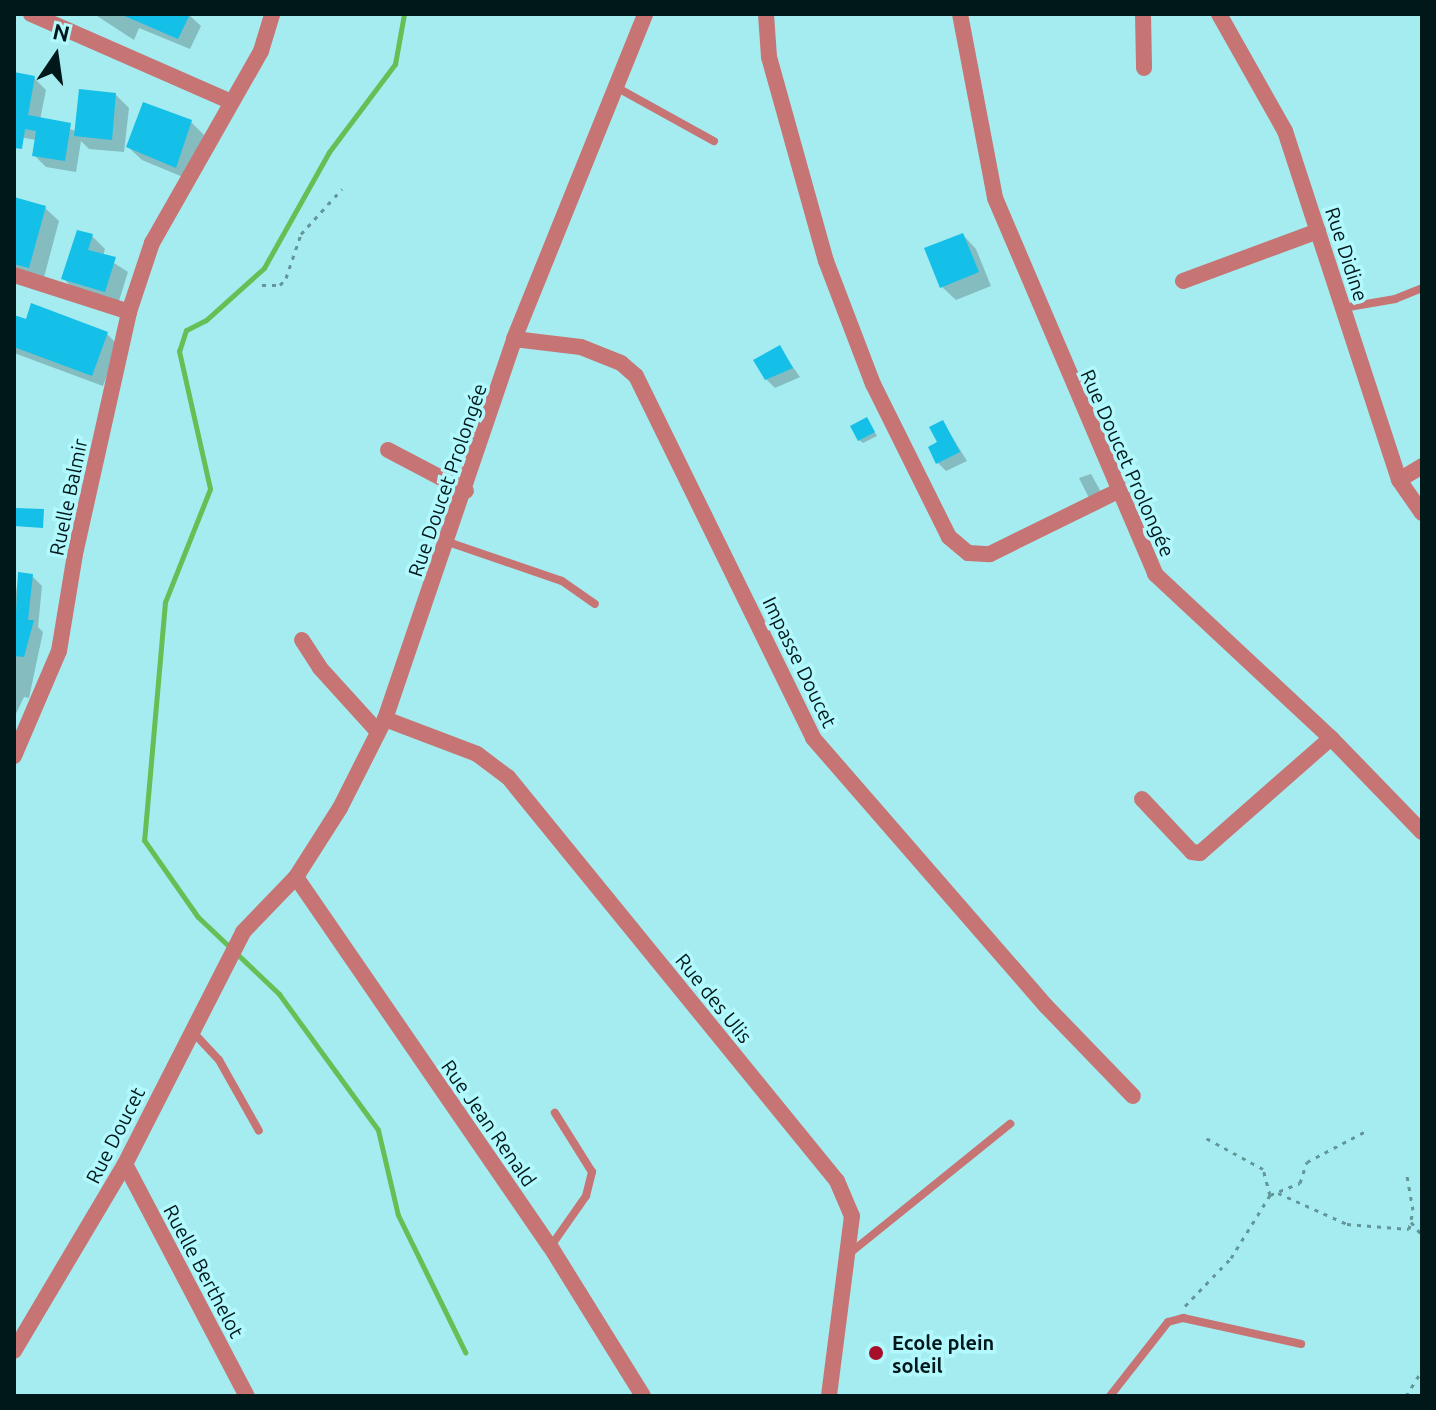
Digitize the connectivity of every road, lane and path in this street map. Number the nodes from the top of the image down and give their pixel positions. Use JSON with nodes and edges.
{"nodes":[{"id":1,"x":31,"y":14,"type":"edge"},
{"id":2,"x":272,"y":14,"type":"edge"},
{"id":3,"x":645,"y":14,"type":"edge"},
{"id":4,"x":766,"y":14,"type":"edge"},
{"id":5,"x":960,"y":14,"type":"edge"},
{"id":6,"x":1143,"y":14,"type":"edge"},
{"id":7,"x":1219,"y":14,"type":"edge"},
{"id":8,"x":1144,"y":68,"type":"dead end"},
{"id":9,"x":615,"y":86,"type":"junction"},
{"id":10,"x":231,"y":102,"type":"junction"},
{"id":11,"x":714,"y":141,"type":"dead end"},
{"id":12,"x":342,"y":189,"type":"dead end"},
{"id":13,"x":1318,"y":231,"type":"junction"},
{"id":14,"x":14,"y":275,"type":"edge"},
{"id":15,"x":1183,"y":281,"type":"dead end"},
{"id":16,"x":262,"y":285,"type":"dead end"},
{"id":17,"x":1422,"y":288,"type":"edge"},
{"id":18,"x":1343,"y":308,"type":"junction"},
{"id":19,"x":129,"y":312,"type":"junction"},
{"id":20,"x":514,"y":339,"type":"junction"},
{"id":21,"x":388,"y":450,"type":"dead end"},
{"id":22,"x":1422,"y":466,"type":"edge"},
{"id":23,"x":1399,"y":480,"type":"junction"},
{"id":24,"x":466,"y":491,"type":"junction"},
{"id":25,"x":1116,"y":492,"type":"junction"},
{"id":26,"x":1422,"y":513,"type":"edge"},
{"id":27,"x":448,"y":542,"type":"junction"},
{"id":28,"x":595,"y":604,"type":"dead end"},
{"id":29,"x":302,"y":640,"type":"dead end"},
{"id":30,"x":382,"y":726,"type":"junction"},
{"id":31,"x":1331,"y":738,"type":"junction"},
{"id":32,"x":14,"y":756,"type":"edge"},
{"id":33,"x":1142,"y":799,"type":"dead end"},
{"id":34,"x":1422,"y":832,"type":"edge"},
{"id":35,"x":296,"y":877,"type":"junction"},
{"id":36,"x":243,"y":932,"type":"joint"},
{"id":37,"x":190,"y":1030,"type":"junction"},
{"id":38,"x":1133,"y":1096,"type":"dead end"},
{"id":39,"x":555,"y":1113,"type":"dead end"},
{"id":40,"x":1010,"y":1124,"type":"dead end"},
{"id":41,"x":1368,"y":1130,"type":"dead end"},
{"id":42,"x":259,"y":1131,"type":"dead end"},
{"id":43,"x":1204,"y":1137,"type":"dead end"},
{"id":44,"x":125,"y":1164,"type":"junction"},
{"id":45,"x":1406,"y":1172,"type":"dead end"},
{"id":46,"x":1278,"y":1193,"type":"junction"},
{"id":47,"x":1270,"y":1195,"type":"junction"},
{"id":48,"x":1411,"y":1222,"type":"junction"},
{"id":49,"x":1422,"y":1235,"type":"edge"},
{"id":50,"x":550,"y":1246,"type":"junction"},
{"id":51,"x":850,"y":1253,"type":"junction"},
{"id":52,"x":1168,"y":1322,"type":"junction"},
{"id":53,"x":1301,"y":1344,"type":"dead end"},
{"id":54,"x":14,"y":1351,"type":"edge"},
{"id":55,"x":1422,"y":1370,"type":"edge"},
{"id":56,"x":242,"y":1393,"type":"edge"},
{"id":57,"x":643,"y":1396,"type":"edge"},
{"id":58,"x":829,"y":1396,"type":"edge"},
{"id":59,"x":1110,"y":1396,"type":"edge"},
{"id":60,"x":1406,"y":1396,"type":"edge"}],
"edges":[{"from":1,"to":10,"type":"street"},
{"from":2,"to":10,"type":"street","name":"Ruelle Balmir"},
{"from":3,"to":9,"type":"street","name":"Rue Doucet Prolongée"},
{"from":4,"to":25,"type":"street"},
{"from":5,"to":25,"type":"street","name":"Rue Doucet Prolongée"},
{"from":6,"to":8,"type":"street"},
{"from":7,"to":13,"type":"street","name":"Rue Didine"},
{"from":9,"to":11,"type":"lane"},
{"from":9,"to":20,"type":"street","name":"Rue Doucet Prolongée"},
{"from":10,"to":19,"type":"street","name":"Ruelle Balmir"},
{"from":12,"to":16,"type":"path"},
{"from":13,"to":15,"type":"street"},
{"from":13,"to":18,"type":"street","name":"Rue Didine"},
{"from":14,"to":19,"type":"street"},
{"from":17,"to":18,"type":"lane"},
{"from":18,"to":23,"type":"street","name":"Rue Didine"},
{"from":19,"to":32,"type":"street","name":"Ruelle Balmir"},
{"from":20,"to":24,"type":"street","name":"Rue Doucet Prolongée"},
{"from":20,"to":38,"type":"street","name":"Impasse Doucet"},
{"from":21,"to":24,"type":"street"},
{"from":22,"to":23,"type":"street"},
{"from":23,"to":26,"type":"street","name":"Rue Didine"},
{"from":24,"to":27,"type":"street","name":"Rue Doucet Prolongée"},
{"from":25,"to":31,"type":"street","name":"Rue Doucet Prolongée"},
{"from":27,"to":28,"type":"lane"},
{"from":27,"to":30,"type":"street","name":"Rue Doucet Prolongée"},
{"from":29,"to":30,"type":"street"},
{"from":30,"to":35,"type":"street","name":"Rue Doucet Prolongée"},
{"from":30,"to":51,"type":"street","name":"Rue des Ulis"},
{"from":31,"to":33,"type":"street"},
{"from":31,"to":34,"type":"street","name":"Rue Doucet Prolongée"},
{"from":35,"to":36,"type":"street","name":"Rue Doucet Prolongée"},
{"from":35,"to":50,"type":"street","name":"Rue Jean Renald"},
{"from":36,"to":37,"type":"street","name":"Rue Doucet"},
{"from":37,"to":42,"type":"lane"},
{"from":37,"to":44,"type":"street","name":"Rue Doucet"},
{"from":39,"to":50,"type":"lane"},
{"from":40,"to":51,"type":"lane"},
{"from":41,"to":46,"type":"path"},
{"from":43,"to":47,"type":"path"},
{"from":44,"to":54,"type":"street","name":"Rue Doucet"},
{"from":44,"to":56,"type":"street","name":"Ruelle Berthelot"},
{"from":45,"to":48,"type":"path"},
{"from":46,"to":47,"type":"path"},
{"from":46,"to":48,"type":"path"},
{"from":47,"to":52,"type":"path"},
{"from":48,"to":49,"type":"path"},
{"from":50,"to":57,"type":"street","name":"Rue Jean Renald"},
{"from":51,"to":58,"type":"street","name":"Rue des Ulis"},
{"from":52,"to":53,"type":"lane"},
{"from":52,"to":59,"type":"lane"},
{"from":55,"to":60,"type":"path"}]}
